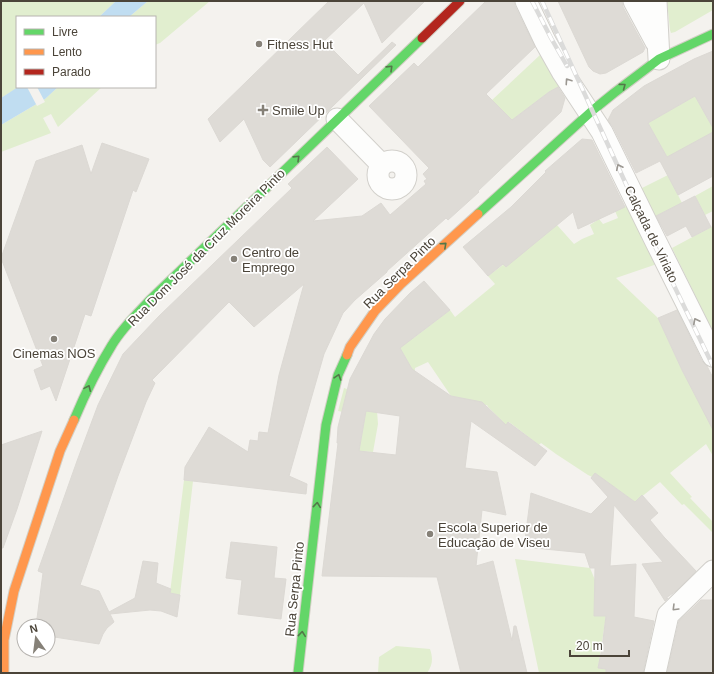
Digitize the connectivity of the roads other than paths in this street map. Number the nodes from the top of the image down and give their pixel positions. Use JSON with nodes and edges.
{"nodes":[{"id":1,"x":460,"y":1,"type":"edge"},
{"id":2,"x":526,"y":1,"type":"edge"},
{"id":3,"x":634,"y":1,"type":"edge"},
{"id":4,"x":656,"y":1,"type":"edge"},
{"id":5,"x":713,"y":34,"type":"edge"},
{"id":6,"x":658,"y":53,"type":"junction"},
{"id":7,"x":590,"y":113,"type":"junction"},
{"id":8,"x":337,"y":119,"type":"junction"},
{"id":9,"x":382,"y":164,"type":"dead end"},
{"id":10,"x":713,"y":356,"type":"edge"},
{"id":11,"x":713,"y":571,"type":"edge"},
{"id":12,"x":704,"y":589,"type":"edge"},
{"id":13,"x":14,"y":590,"type":"joint"},
{"id":14,"x":3,"y":613,"type":"edge"},
{"id":15,"x":4,"y":640,"type":"junction"},
{"id":16,"x":1,"y":662,"type":"edge"},
{"id":17,"x":4,"y":673,"type":"edge"},
{"id":18,"x":298,"y":673,"type":"edge"},
{"id":19,"x":654,"y":673,"type":"edge"}],
"edges":[{"from":8,"to":1,"type":"street","name":"Rua Dom José da Cruz Moreira Pinto","one_way":true},
{"from":7,"to":2,"type":"street","name":"Calçada de Viriato","one_way":true},
{"from":3,"to":6,"type":"street"},
{"from":4,"to":6,"type":"street"},
{"from":5,"to":6,"type":"street","name":"Rua Serpa Pinto"},
{"from":7,"to":6,"type":"street","name":"Rua Serpa Pinto","one_way":true},
{"from":10,"to":7,"type":"street","name":"Calçada de Viriato","one_way":true},
{"from":18,"to":7,"type":"street","name":"Rua Serpa Pinto","one_way":true},
{"from":8,"to":9,"type":"street"},
{"from":13,"to":8,"type":"street","name":"Rua Dom José da Cruz Moreira Pinto","one_way":true},
{"from":11,"to":12,"type":"street"},
{"from":12,"to":19,"type":"street","one_way":true},
{"from":13,"to":14,"type":"street","name":"Rua Dom José da Cruz Moreira Pinto"},
{"from":14,"to":15,"type":"street"},
{"from":15,"to":16,"type":"street"},
{"from":15,"to":17,"type":"street"}]}
